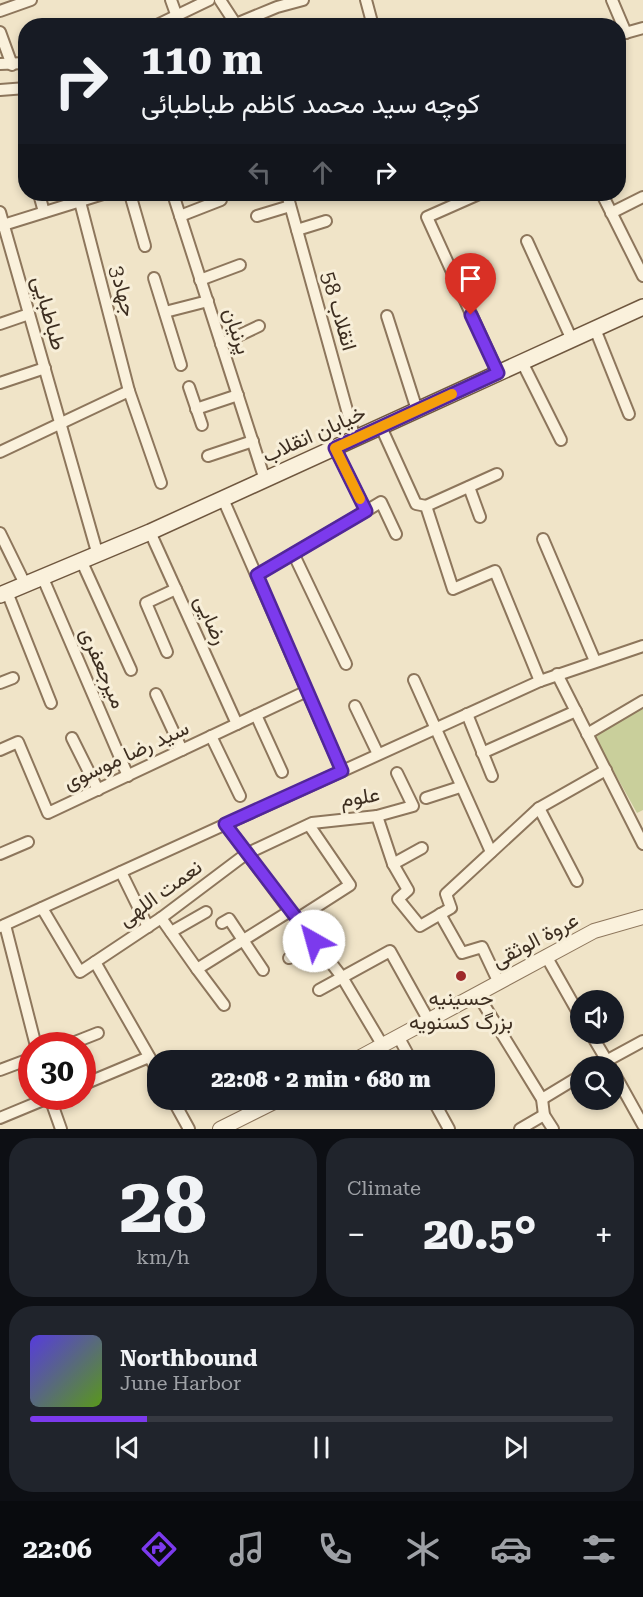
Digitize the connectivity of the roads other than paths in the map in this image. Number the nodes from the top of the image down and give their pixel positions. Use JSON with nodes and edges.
{"nodes":[{"id":1,"x":31,"y":0,"type":"edge"},
{"id":2,"x":171,"y":0,"type":"edge"},
{"id":3,"x":209,"y":0,"type":"edge"},
{"id":4,"x":220,"y":0,"type":"edge"},
{"id":5,"x":303,"y":0,"type":"edge"},
{"id":6,"x":366,"y":0,"type":"edge"},
{"id":7,"x":612,"y":0,"type":"edge"},
{"id":8,"x":0,"y":10,"type":"edge"},
{"id":9,"x":176,"y":14,"type":"junction"},
{"id":10,"x":169,"y":18,"type":"edge"},
{"id":11,"x":231,"y":18,"type":"edge"},
{"id":12,"x":254,"y":18,"type":"edge"},
{"id":13,"x":372,"y":18,"type":"edge"},
{"id":14,"x":617,"y":18,"type":"edge"},
{"id":15,"x":643,"y":28,"type":"edge"},
{"id":16,"x":0,"y":32,"type":"edge"},
{"id":17,"x":626,"y":33,"type":"edge"},
{"id":18,"x":6,"y":65,"type":"edge"},
{"id":19,"x":18,"y":89,"type":"edge"},
{"id":20,"x":0,"y":90,"type":"edge"},
{"id":21,"x":643,"y":197,"type":"edge"},
{"id":22,"x":41,"y":201,"type":"edge"},
{"id":23,"x":70,"y":201,"type":"edge"},
{"id":24,"x":80,"y":201,"type":"edge"},
{"id":25,"x":132,"y":201,"type":"edge"},
{"id":26,"x":175,"y":201,"type":"edge"},
{"id":27,"x":218,"y":201,"type":"edge"},
{"id":28,"x":289,"y":201,"type":"edge"},
{"id":29,"x":464,"y":201,"type":"edge"},
{"id":30,"x":605,"y":201,"type":"edge"},
{"id":31,"x":290,"y":206,"type":"junction"},
{"id":32,"x":0,"y":212,"type":"edge"},
{"id":33,"x":44,"y":212,"type":"junction"},
{"id":34,"x":611,"y":213,"type":"junction"},
{"id":35,"x":180,"y":216,"type":"junction"},
{"id":36,"x":257,"y":216,"type":"dead end"},
{"id":37,"x":326,"y":220,"type":"dead end"},
{"id":38,"x":2,"y":225,"type":"edge"},
{"id":39,"x":297,"y":230,"type":"junction"},
{"id":40,"x":526,"y":240,"type":"dead end"},
{"id":41,"x":145,"y":246,"type":"dead end"},
{"id":42,"x":240,"y":265,"type":"dead end"},
{"id":43,"x":643,"y":276,"type":"edge"},
{"id":44,"x":154,"y":278,"type":"dead end"},
{"id":45,"x":201,"y":279,"type":"junction"},
{"id":46,"x":208,"y":302,"type":"junction"},
{"id":47,"x":643,"y":307,"type":"edge"},
{"id":48,"x":165,"y":312,"type":"junction"},
{"id":49,"x":29,"y":314,"type":"junction"},
{"id":50,"x":387,"y":316,"type":"dead end"},
{"id":51,"x":0,"y":324,"type":"edge"},
{"id":52,"x":259,"y":327,"type":"dead end"},
{"id":53,"x":595,"y":329,"type":"junction"},
{"id":54,"x":572,"y":340,"type":"junction"},
{"id":55,"x":221,"y":344,"type":"junction"},
{"id":56,"x":522,"y":362,"type":"junction"},
{"id":57,"x":181,"y":365,"type":"dead end"},
{"id":58,"x":45,"y":368,"type":"junction"},
{"id":59,"x":498,"y":373,"type":"junction"},
{"id":60,"x":0,"y":383,"type":"edge"},
{"id":61,"x":189,"y":387,"type":"dead end"},
{"id":62,"x":129,"y":391,"type":"junction"},
{"id":63,"x":238,"y":395,"type":"junction"},
{"id":64,"x":196,"y":409,"type":"junction"},
{"id":65,"x":417,"y":410,"type":"junction"},
{"id":66,"x":629,"y":414,"type":"dead end"},
{"id":67,"x":61,"y":424,"type":"junction"},
{"id":68,"x":201,"y":425,"type":"dead end"},
{"id":69,"x":381,"y":427,"type":"junction"},
{"id":70,"x":355,"y":439,"type":"junction"},
{"id":71,"x":561,"y":440,"type":"dead end"},
{"id":72,"x":253,"y":441,"type":"junction"},
{"id":73,"x":335,"y":448,"type":"junction"},
{"id":74,"x":0,"y":452,"type":"edge"},
{"id":75,"x":208,"y":456,"type":"dead end"},
{"id":76,"x":497,"y":474,"type":"dead end"},
{"id":77,"x":265,"y":480,"type":"junction"},
{"id":78,"x":161,"y":483,"type":"dead end"},
{"id":79,"x":469,"y":487,"type":"junction"},
{"id":80,"x":223,"y":499,"type":"junction"},
{"id":81,"x":426,"y":506,"type":"junction"},
{"id":82,"x":366,"y":511,"type":"junction"},
{"id":83,"x":480,"y":517,"type":"dead end"},
{"id":84,"x":150,"y":532,"type":"junction"},
{"id":85,"x":0,"y":533,"type":"edge"},
{"id":86,"x":396,"y":534,"type":"dead end"},
{"id":87,"x":543,"y":538,"type":"dead end"},
{"id":88,"x":97,"y":552,"type":"junction"},
{"id":89,"x":294,"y":555,"type":"junction"},
{"id":90,"x":81,"y":560,"type":"junction"},
{"id":91,"x":257,"y":575,"type":"junction"},
{"id":92,"x":42,"y":576,"type":"junction"},
{"id":93,"x":25,"y":584,"type":"junction"},
{"id":94,"x":176,"y":589,"type":"junction"},
{"id":95,"x":4,"y":593,"type":"edge"},
{"id":96,"x":643,"y":646,"type":"edge"},
{"id":97,"x":167,"y":652,"type":"dead end"},
{"id":98,"x":595,"y":662,"type":"junction"},
{"id":99,"x":346,"y":663,"type":"dead end"},
{"id":100,"x":131,"y":670,"type":"dead end"},
{"id":101,"x":557,"y":674,"type":"junction"},
{"id":102,"x":13,"y":678,"type":"dead end"},
{"id":103,"x":414,"y":680,"type":"dead end"},
{"id":104,"x":540,"y":681,"type":"junction"},
{"id":105,"x":0,"y":683,"type":"edge"},
{"id":106,"x":307,"y":691,"type":"junction"},
{"id":107,"x":156,"y":694,"type":"dead end"},
{"id":108,"x":643,"y":701,"type":"edge"},
{"id":109,"x":51,"y":703,"type":"dead end"},
{"id":110,"x":355,"y":706,"type":"dead end"},
{"id":111,"x":576,"y":711,"type":"junction"},
{"id":112,"x":467,"y":714,"type":"junction"},
{"id":113,"x":256,"y":715,"type":"junction"},
{"id":114,"x":237,"y":724,"type":"junction"},
{"id":115,"x":434,"y":729,"type":"junction"},
{"id":116,"x":587,"y":734,"type":"junction"},
{"id":117,"x":211,"y":736,"type":"junction"},
{"id":118,"x":72,"y":738,"type":"dead end"},
{"id":119,"x":0,"y":750,"type":"edge"},
{"id":120,"x":182,"y":750,"type":"junction"},
{"id":121,"x":482,"y":753,"type":"junction"},
{"id":122,"x":378,"y":754,"type":"junction"},
{"id":123,"x":606,"y":770,"type":"junction"},
{"id":124,"x":342,"y":771,"type":"junction"},
{"id":125,"x":282,"y":772,"type":"dead end"},
{"id":126,"x":397,"y":773,"type":"dead end"},
{"id":127,"x":128,"y":776,"type":"junction"},
{"id":128,"x":492,"y":776,"type":"dead end"},
{"id":129,"x":460,"y":787,"type":"junction"},
{"id":130,"x":98,"y":790,"type":"junction"},
{"id":131,"x":240,"y":796,"type":"dead end"},
{"id":132,"x":426,"y":798,"type":"dead end"},
{"id":133,"x":539,"y":808,"type":"junction"},
{"id":134,"x":377,"y":816,"type":"junction"},
{"id":135,"x":643,"y":817,"type":"edge"},
{"id":136,"x":632,"y":823,"type":"junction"},
{"id":137,"x":225,"y":824,"type":"junction"},
{"id":138,"x":309,"y":825,"type":"junction"},
{"id":139,"x":28,"y":842,"type":"dead end"},
{"id":140,"x":643,"y":844,"type":"edge"},
{"id":141,"x":422,"y":848,"type":"dead end"},
{"id":142,"x":491,"y":852,"type":"junction"},
{"id":143,"x":0,"y":854,"type":"edge"},
{"id":144,"x":246,"y":854,"type":"junction"},
{"id":145,"x":393,"y":864,"type":"junction"},
{"id":146,"x":121,"y":872,"type":"junction"},
{"id":147,"x":577,"y":881,"type":"dead end"},
{"id":148,"x":42,"y":908,"type":"junction"},
{"id":149,"x":206,"y":912,"type":"dead end"},
{"id":150,"x":440,"y":914,"type":"junction"},
{"id":151,"x":294,"y":915,"type":"junction"},
{"id":152,"x":643,"y":917,"type":"edge"},
{"id":153,"x":161,"y":918,"type":"junction"},
{"id":154,"x":222,"y":923,"type":"dead end"},
{"id":155,"x":2,"y":926,"type":"edge"},
{"id":156,"x":148,"y":927,"type":"junction"},
{"id":157,"x":171,"y":932,"type":"junction"},
{"id":158,"x":244,"y":940,"type":"junction"},
{"id":159,"x":314,"y":941,"type":"junction"},
{"id":160,"x":546,"y":956,"type":"junction"},
{"id":161,"x":289,"y":958,"type":"dead end"},
{"id":162,"x":95,"y":962,"type":"junction"},
{"id":163,"x":197,"y":969,"type":"junction"},
{"id":164,"x":263,"y":970,"type":"dead end"},
{"id":165,"x":342,"y":977,"type":"junction"},
{"id":166,"x":500,"y":983,"type":"junction"},
{"id":167,"x":319,"y":990,"type":"dead end"},
{"id":168,"x":478,"y":995,"type":"junction"},
{"id":169,"x":570,"y":998,"type":"edge"},
{"id":170,"x":224,"y":1005,"type":"dead end"},
{"id":171,"x":429,"y":1021,"type":"junction"},
{"id":172,"x":32,"y":1032,"type":"edge"},
{"id":173,"x":399,"y":1038,"type":"junction"},
{"id":174,"x":643,"y":1041,"type":"edge"},
{"id":175,"x":383,"y":1046,"type":"junction"},
{"id":176,"x":377,"y":1050,"type":"edge"},
{"id":177,"x":406,"y":1050,"type":"edge"},
{"id":178,"x":147,"y":1053,"type":"edge"},
{"id":179,"x":619,"y":1056,"type":"edge"},
{"id":180,"x":147,"y":1058,"type":"edge"},
{"id":181,"x":18,"y":1063,"type":"edge"},
{"id":182,"x":0,"y":1070,"type":"edge"},
{"id":183,"x":96,"y":1079,"type":"edge"},
{"id":184,"x":570,"y":1082,"type":"edge"},
{"id":185,"x":624,"y":1091,"type":"edge"},
{"id":186,"x":542,"y":1099,"type":"junction"},
{"id":187,"x":20,"y":1110,"type":"edge"},
{"id":188,"x":55,"y":1110,"type":"edge"},
{"id":189,"x":179,"y":1110,"type":"edge"},
{"id":190,"x":258,"y":1110,"type":"edge"},
{"id":191,"x":439,"y":1110,"type":"edge"},
{"id":192,"x":544,"y":1115,"type":"junction"},
{"id":193,"x":0,"y":1118,"type":"edge"},
{"id":194,"x":643,"y":1125,"type":"edge"},
{"id":195,"x":60,"y":1129,"type":"edge"},
{"id":196,"x":189,"y":1129,"type":"edge"},
{"id":197,"x":220,"y":1129,"type":"edge"},
{"id":198,"x":449,"y":1129,"type":"edge"},
{"id":199,"x":520,"y":1129,"type":"edge"},
{"id":200,"x":553,"y":1129,"type":"edge"}],
"edges":[{"from":1,"to":8,"type":"street"},
{"from":2,"to":9,"type":"street"},
{"from":3,"to":9,"type":"street"},
{"from":4,"to":11,"type":"street"},
{"from":5,"to":12,"type":"street"},
{"from":6,"to":13,"type":"street"},
{"from":7,"to":14,"type":"street"},
{"from":9,"to":10,"type":"street"},
{"from":15,"to":17,"type":"street"},
{"from":16,"to":18,"type":"street"},
{"from":19,"to":20,"type":"street"},
{"from":21,"to":34,"type":"street"},
{"from":22,"to":33,"type":"street"},
{"from":23,"to":33,"type":"street"},
{"from":24,"to":62,"type":"street","name":"جهاد3"},
{"from":25,"to":41,"type":"street"},
{"from":26,"to":35,"type":"street","name":"پرنیان"},
{"from":27,"to":35,"type":"street"},
{"from":28,"to":31,"type":"street","name":"انقلاب 58"},
{"from":29,"to":59,"type":"street"},
{"from":30,"to":34,"type":"street"},
{"from":31,"to":36,"type":"street"},
{"from":31,"to":39,"type":"street","name":"انقلاب 58"},
{"from":32,"to":38,"type":"street","name":"طباطبایی"},
{"from":33,"to":38,"type":"street"},
{"from":34,"to":43,"type":"street"},
{"from":35,"to":45,"type":"street","name":"پرنیان"},
{"from":37,"to":39,"type":"street"},
{"from":38,"to":49,"type":"street","name":"طباطبایی"},
{"from":39,"to":70,"type":"street","name":"انقلاب 58"},
{"from":40,"to":54,"type":"street"},
{"from":42,"to":45,"type":"street"},
{"from":44,"to":48,"type":"street"},
{"from":45,"to":46,"type":"street","name":"پرنیان"},
{"from":46,"to":48,"type":"street"},
{"from":46,"to":55,"type":"street","name":"پرنیان"},
{"from":47,"to":53,"type":"main road","name":"خیابان انقلاب"},
{"from":48,"to":57,"type":"street"},
{"from":49,"to":51,"type":"street"},
{"from":49,"to":58,"type":"street","name":"طباطبایی"},
{"from":50,"to":65,"type":"street"},
{"from":52,"to":55,"type":"street"},
{"from":53,"to":54,"type":"main road","name":"خیابان انقلاب"},
{"from":53,"to":66,"type":"street"},
{"from":54,"to":56,"type":"main road","name":"خیابان انقلاب"},
{"from":55,"to":63,"type":"street","name":"پرنیان"},
{"from":56,"to":59,"type":"main road","name":"خیابان انقلاب"},
{"from":56,"to":71,"type":"street"},
{"from":58,"to":60,"type":"street"},
{"from":58,"to":67,"type":"street","name":"طباطبایی"},
{"from":59,"to":65,"type":"main road","name":"خیابان انقلاب"},
{"from":61,"to":64,"type":"street"},
{"from":62,"to":67,"type":"street"},
{"from":62,"to":78,"type":"street","name":"جهاد3"},
{"from":63,"to":64,"type":"street"},
{"from":63,"to":72,"type":"street","name":"پرنیان"},
{"from":64,"to":68,"type":"street"},
{"from":65,"to":69,"type":"main road","name":"خیابان انقلاب"},
{"from":67,"to":74,"type":"street"},
{"from":67,"to":88,"type":"street","name":"طباطبایی"},
{"from":69,"to":70,"type":"main road","name":"خیابان انقلاب"},
{"from":69,"to":81,"type":"street"},
{"from":70,"to":73,"type":"main road","name":"خیابان انقلاب"},
{"from":72,"to":75,"type":"street"},
{"from":72,"to":77,"type":"street","name":"پرنیان"},
{"from":73,"to":77,"type":"main road","name":"خیابان انقلاب"},
{"from":73,"to":82,"type":"street"},
{"from":76,"to":79,"type":"street"},
{"from":77,"to":80,"type":"main road","name":"خیابان انقلاب"},
{"from":79,"to":81,"type":"street"},
{"from":79,"to":83,"type":"street"},
{"from":80,"to":84,"type":"main road","name":"خیابان انقلاب"},
{"from":80,"to":91,"type":"street"},
{"from":81,"to":104,"type":"street"},
{"from":82,"to":86,"type":"street"},
{"from":82,"to":89,"type":"street"},
{"from":84,"to":88,"type":"main road","name":"خیابان انقلاب"},
{"from":84,"to":94,"type":"street","name":"رضایی"},
{"from":85,"to":93,"type":"street"},
{"from":87,"to":98,"type":"street"},
{"from":88,"to":90,"type":"main road","name":"خیابان انقلاب"},
{"from":89,"to":91,"type":"street"},
{"from":89,"to":99,"type":"street"},
{"from":90,"to":92,"type":"main road","name":"خیابان انقلاب"},
{"from":90,"to":100,"type":"street"},
{"from":91,"to":106,"type":"street"},
{"from":92,"to":93,"type":"main road","name":"خیابان انقلاب"},
{"from":92,"to":127,"type":"street","name":"میرجعفری"},
{"from":93,"to":95,"type":"main road","name":"خیابان انقلاب"},
{"from":94,"to":97,"type":"street"},
{"from":94,"to":114,"type":"street","name":"رضایی"},
{"from":95,"to":109,"type":"street"},
{"from":96,"to":98,"type":"street"},
{"from":98,"to":101,"type":"street"},
{"from":101,"to":104,"type":"street"},
{"from":101,"to":111,"type":"street"},
{"from":102,"to":105,"type":"street"},
{"from":103,"to":115,"type":"street"},
{"from":104,"to":112,"type":"street"},
{"from":106,"to":113,"type":"street","name":"سید رضا موسوی"},
{"from":106,"to":124,"type":"street"},
{"from":107,"to":120,"type":"street"},
{"from":108,"to":116,"type":"street"},
{"from":110,"to":122,"type":"street"},
{"from":111,"to":116,"type":"street"},
{"from":111,"to":121,"type":"street"},
{"from":112,"to":115,"type":"street"},
{"from":112,"to":121,"type":"street"},
{"from":113,"to":114,"type":"street","name":"سید رضا موسوی"},
{"from":113,"to":125,"type":"street"},
{"from":114,"to":117,"type":"street","name":"سید رضا موسوی"},
{"from":115,"to":122,"type":"street"},
{"from":115,"to":129,"type":"street"},
{"from":116,"to":123,"type":"street"},
{"from":117,"to":120,"type":"street","name":"سید رضا موسوی"},
{"from":117,"to":131,"type":"street"},
{"from":118,"to":130,"type":"street"},
{"from":119,"to":130,"type":"street","name":"سید رضا موسوی"},
{"from":120,"to":127,"type":"street","name":"سید رضا موسوی"},
{"from":121,"to":128,"type":"street"},
{"from":122,"to":124,"type":"street"},
{"from":123,"to":133,"type":"street"},
{"from":123,"to":136,"type":"street"},
{"from":124,"to":137,"type":"street"},
{"from":126,"to":134,"type":"street","name":"علوم"},
{"from":127,"to":130,"type":"street","name":"سید رضا موسوی"},
{"from":129,"to":132,"type":"street"},
{"from":129,"to":142,"type":"street"},
{"from":133,"to":142,"type":"street"},
{"from":133,"to":147,"type":"street"},
{"from":134,"to":138,"type":"street","name":"علوم"},
{"from":134,"to":145,"type":"street"},
{"from":135,"to":136,"type":"street"},
{"from":136,"to":140,"type":"street"},
{"from":137,"to":144,"type":"street"},
{"from":137,"to":146,"type":"street"},
{"from":138,"to":144,"type":"street","name":"علوم"},
{"from":138,"to":151,"type":"street"},
{"from":139,"to":143,"type":"street"},
{"from":141,"to":145,"type":"street"},
{"from":142,"to":150,"type":"street"},
{"from":144,"to":151,"type":"street"},
{"from":144,"to":153,"type":"street","name":"نعمت اللهی"},
{"from":145,"to":150,"type":"street"},
{"from":146,"to":148,"type":"street"},
{"from":146,"to":156,"type":"street"},
{"from":148,"to":155,"type":"street"},
{"from":148,"to":162,"type":"street"},
{"from":149,"to":157,"type":"street"},
{"from":150,"to":166,"type":"street"},
{"from":151,"to":158,"type":"street"},
{"from":151,"to":159,"type":"street"},
{"from":152,"to":160,"type":"street","name":"عروة الوثقی"},
{"from":153,"to":156,"type":"street","name":"نعمت اللهی"},
{"from":153,"to":157,"type":"street"},
{"from":154,"to":158,"type":"street"},
{"from":155,"to":172,"type":"street"},
{"from":156,"to":162,"type":"street","name":"نعمت اللهی"},
{"from":157,"to":163,"type":"street"},
{"from":158,"to":163,"type":"street"},
{"from":158,"to":164,"type":"street"},
{"from":159,"to":161,"type":"street"},
{"from":159,"to":165,"type":"street"},
{"from":160,"to":166,"type":"street","name":"عروة الوثقی"},
{"from":160,"to":169,"type":"street"},
{"from":162,"to":178,"type":"street"},
{"from":163,"to":170,"type":"street"},
{"from":165,"to":167,"type":"street"},
{"from":165,"to":171,"type":"street"},
{"from":165,"to":175,"type":"street"},
{"from":166,"to":168,"type":"street","name":"عروة الوثقی"},
{"from":168,"to":171,"type":"street","name":"عروة الوثقی"},
{"from":168,"to":186,"type":"street"},
{"from":171,"to":173,"type":"street","name":"عروة الوثقی"},
{"from":173,"to":175,"type":"street","name":"عروة الوثقی"},
{"from":173,"to":177,"type":"street"},
{"from":174,"to":179,"type":"street"},
{"from":175,"to":176,"type":"street","name":"عروة الوثقی"},
{"from":180,"to":183,"type":"street"},
{"from":181,"to":182,"type":"street"},
{"from":184,"to":186,"type":"street"},
{"from":185,"to":194,"type":"street"},
{"from":186,"to":192,"type":"street"},
{"from":187,"to":193,"type":"street"},
{"from":188,"to":195,"type":"street"},
{"from":189,"to":196,"type":"street"},
{"from":190,"to":197,"type":"street"},
{"from":191,"to":198,"type":"street"},
{"from":192,"to":199,"type":"street"},
{"from":192,"to":200,"type":"street"}]}
